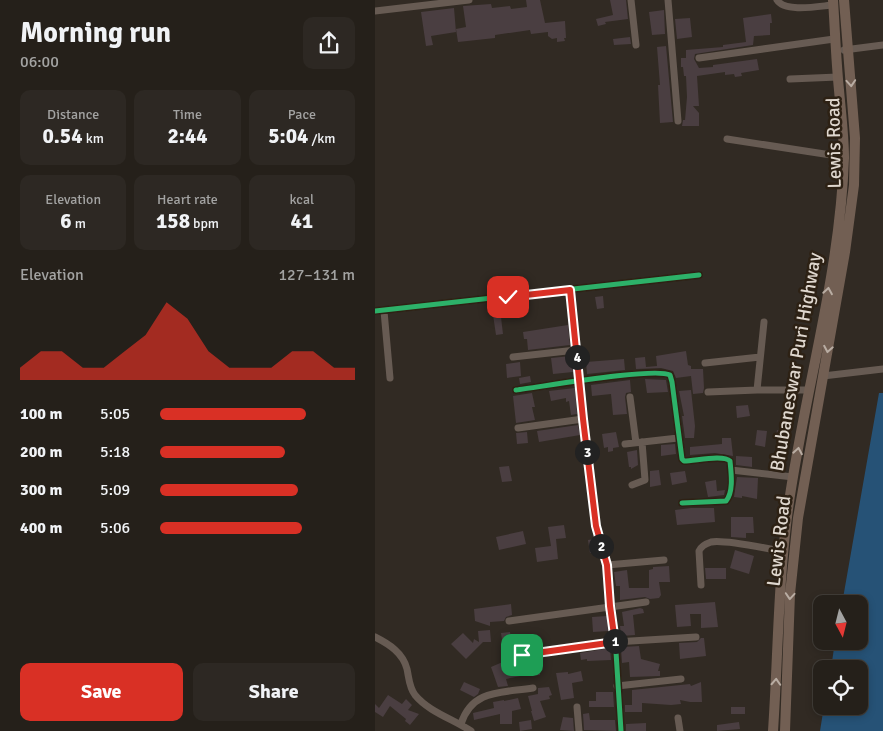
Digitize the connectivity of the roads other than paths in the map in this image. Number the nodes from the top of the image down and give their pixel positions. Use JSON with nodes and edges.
{"nodes":[{"id":1,"x":469,"y":0,"type":"edge"},
{"id":2,"x":631,"y":0,"type":"edge"},
{"id":3,"x":668,"y":0,"type":"edge"},
{"id":4,"x":777,"y":0,"type":"edge"},
{"id":5,"x":844,"y":0,"type":"edge"},
{"id":6,"x":833,"y":2,"type":"edge"},
{"id":7,"x":375,"y":11,"type":"edge"},
{"id":8,"x":834,"y":39,"type":"junction"},
{"id":9,"x":636,"y":45,"type":"dead end"},
{"id":10,"x":883,"y":45,"type":"edge"},
{"id":11,"x":849,"y":49,"type":"junction"},
{"id":12,"x":835,"y":50,"type":"junction"},
{"id":13,"x":699,"y":58,"type":"dead end"},
{"id":14,"x":838,"y":77,"type":"junction"},
{"id":15,"x":790,"y":79,"type":"dead end"},
{"id":16,"x":678,"y":121,"type":"dead end"},
{"id":17,"x":727,"y":140,"type":"dead end"},
{"id":18,"x":844,"y":157,"type":"junction"},
{"id":19,"x":699,"y":275,"type":"dead end"},
{"id":20,"x":570,"y":290,"type":"junction"},
{"id":21,"x":375,"y":311,"type":"edge"},
{"id":22,"x":384,"y":311,"type":"junction"},
{"id":23,"x":765,"y":322,"type":"dead end"},
{"id":24,"x":576,"y":350,"type":"junction"},
{"id":25,"x":513,"y":357,"type":"dead end"},
{"id":26,"x":760,"y":357,"type":"junction"},
{"id":27,"x":705,"y":363,"type":"dead end"},
{"id":28,"x":883,"y":369,"type":"edge"},
{"id":29,"x":823,"y":376,"type":"junction"},
{"id":30,"x":390,"y":378,"type":"dead end"},
{"id":31,"x":580,"y":381,"type":"junction"},
{"id":32,"x":516,"y":390,"type":"dead end"},
{"id":33,"x":757,"y":390,"type":"junction"},
{"id":34,"x":809,"y":390,"type":"junction"},
{"id":35,"x":708,"y":392,"type":"dead end"},
{"id":36,"x":630,"y":397,"type":"dead end"},
{"id":37,"x":583,"y":419,"type":"junction"},
{"id":38,"x":518,"y":428,"type":"dead end"},
{"id":39,"x":678,"y":438,"type":"junction"},
{"id":40,"x":639,"y":442,"type":"junction"},
{"id":41,"x":625,"y":444,"type":"dead end"},
{"id":42,"x":731,"y":470,"type":"junction"},
{"id":43,"x":793,"y":477,"type":"junction"},
{"id":44,"x":632,"y":484,"type":"dead end"},
{"id":45,"x":682,"y":503,"type":"dead end"},
{"id":46,"x":783,"y":552,"type":"junction"},
{"id":47,"x":665,"y":560,"type":"dead end"},
{"id":48,"x":607,"y":565,"type":"junction"},
{"id":49,"x":701,"y":585,"type":"dead end"},
{"id":50,"x":646,"y":602,"type":"dead end"},
{"id":51,"x":610,"y":606,"type":"junction"},
{"id":52,"x":509,"y":621,"type":"dead end"},
{"id":53,"x":696,"y":636,"type":"dead end"},
{"id":54,"x":375,"y":637,"type":"edge"},
{"id":55,"x":615,"y":642,"type":"junction"},
{"id":56,"x":522,"y":655,"type":"dead end"},
{"id":57,"x":681,"y":679,"type":"dead end"},
{"id":58,"x":617,"y":686,"type":"junction"},
{"id":59,"x":533,"y":688,"type":"dead end"},
{"id":60,"x":577,"y":707,"type":"dead end"},
{"id":61,"x":679,"y":718,"type":"dead end"},
{"id":62,"x":466,"y":728,"type":"edge"},
{"id":63,"x":579,"y":731,"type":"edge"},
{"id":64,"x":621,"y":731,"type":"edge"},
{"id":65,"x":679,"y":731,"type":"edge"},
{"id":66,"x":773,"y":731,"type":"edge"},
{"id":67,"x":785,"y":731,"type":"edge"}],
"edges":[{"from":1,"to":7,"type":"street"},
{"from":2,"to":9,"type":"street"},
{"from":3,"to":16,"type":"street"},
{"from":4,"to":6,"type":"street"},
{"from":5,"to":11,"type":"highway","name":"Lewis Road"},
{"from":6,"to":8,"type":"highway","name":"Bhubaneswar Puri Highway"},
{"from":8,"to":12,"type":"highway","name":"Bhubaneswar Puri Highway"},
{"from":8,"to":13,"type":"street"},
{"from":10,"to":11,"type":"street"},
{"from":11,"to":12,"type":"street"},
{"from":11,"to":29,"type":"highway","name":"Lewis Road","one_way":true},
{"from":12,"to":14,"type":"highway","name":"Bhubaneswar Puri Highway"},
{"from":14,"to":15,"type":"street"},
{"from":14,"to":18,"type":"highway","name":"Bhubaneswar Puri Highway"},
{"from":17,"to":18,"type":"street"},
{"from":34,"to":18,"type":"highway","name":"Bhubaneswar Puri Highway","one_way":true},
{"from":19,"to":20,"type":"street"},
{"from":20,"to":22,"type":"street"},
{"from":20,"to":24,"type":"street"},
{"from":21,"to":22,"type":"street"},
{"from":22,"to":30,"type":"street"},
{"from":23,"to":26,"type":"street"},
{"from":24,"to":25,"type":"street"},
{"from":24,"to":31,"type":"street"},
{"from":26,"to":27,"type":"street"},
{"from":26,"to":33,"type":"street"},
{"from":28,"to":29,"type":"street"},
{"from":29,"to":67,"type":"highway","name":"Lewis Road","one_way":true},
{"from":31,"to":32,"type":"street"},
{"from":31,"to":37,"type":"street"},
{"from":31,"to":39,"type":"street"},
{"from":33,"to":34,"type":"street"},
{"from":33,"to":35,"type":"street"},
{"from":43,"to":34,"type":"highway","name":"Bhubaneswar Puri Highway","one_way":true},
{"from":36,"to":40,"type":"street"},
{"from":37,"to":38,"type":"street"},
{"from":37,"to":48,"type":"street"},
{"from":39,"to":40,"type":"street"},
{"from":39,"to":42,"type":"street"},
{"from":40,"to":41,"type":"street"},
{"from":40,"to":44,"type":"street"},
{"from":42,"to":43,"type":"street"},
{"from":42,"to":45,"type":"street"},
{"from":43,"to":46,"type":"highway","name":"Bhubaneswar Puri Highway"},
{"from":46,"to":49,"type":"street"},
{"from":66,"to":46,"type":"highway","name":"Bhubaneswar Puri Highway","one_way":true},
{"from":47,"to":48,"type":"street"},
{"from":48,"to":51,"type":"street"},
{"from":50,"to":51,"type":"street"},
{"from":51,"to":52,"type":"street"},
{"from":51,"to":55,"type":"street"},
{"from":53,"to":55,"type":"street"},
{"from":54,"to":62,"type":"street"},
{"from":55,"to":56,"type":"street"},
{"from":55,"to":58,"type":"street"},
{"from":57,"to":58,"type":"street"},
{"from":58,"to":64,"type":"street"},
{"from":59,"to":62,"type":"street"},
{"from":60,"to":63,"type":"street"},
{"from":61,"to":65,"type":"street"}]}
